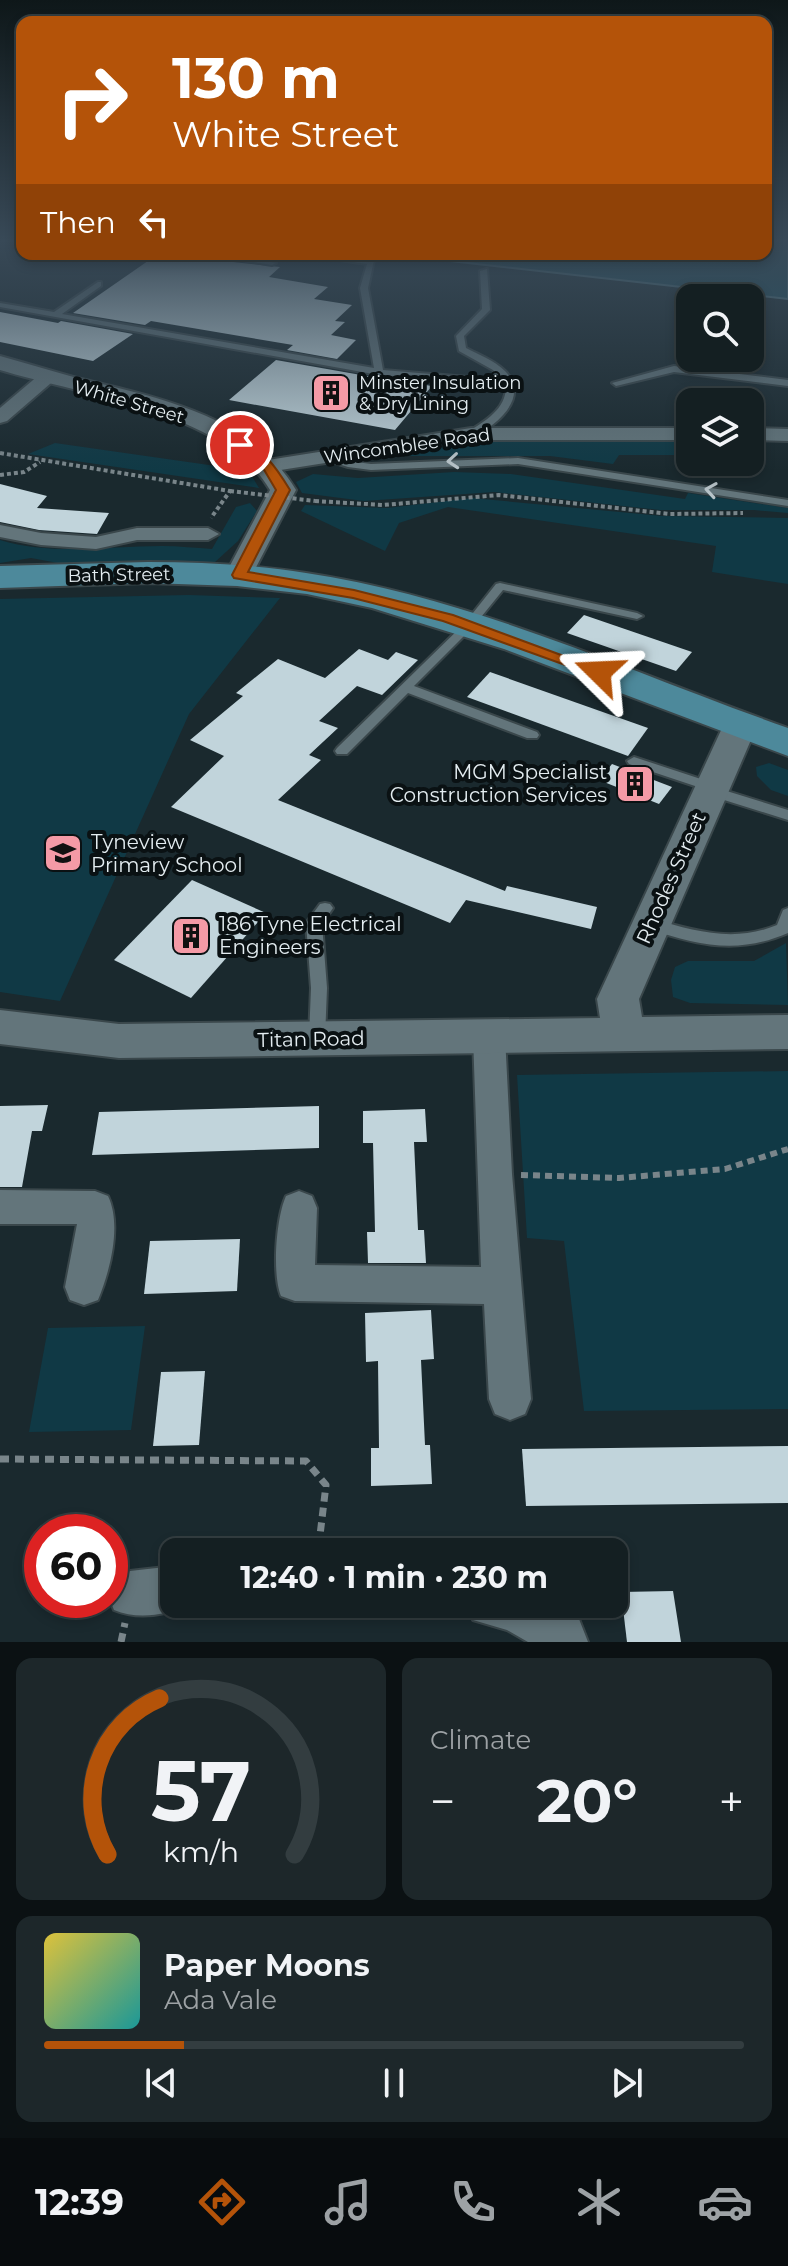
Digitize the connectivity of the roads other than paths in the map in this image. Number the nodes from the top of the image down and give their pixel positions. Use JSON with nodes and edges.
{"nodes":[{"id":1,"x":70,"y":318,"type":"edge"},
{"id":2,"x":369,"y":318,"type":"edge"},
{"id":3,"x":478,"y":318,"type":"edge"},
{"id":4,"x":0,"y":363,"type":"edge"},
{"id":5,"x":379,"y":372,"type":"junction"},
{"id":6,"x":45,"y":379,"type":"junction"},
{"id":7,"x":509,"y":383,"type":"junction"},
{"id":8,"x":616,"y":383,"type":"dead end"},
{"id":9,"x":788,"y":383,"type":"edge"},
{"id":10,"x":0,"y":417,"type":"edge"},
{"id":11,"x":471,"y":434,"type":"junction"},
{"id":12,"x":676,"y":434,"type":"edge"},
{"id":13,"x":764,"y":434,"type":"edge"},
{"id":14,"x":788,"y":435,"type":"edge"},
{"id":15,"x":326,"y":457,"type":"junction"},
{"id":16,"x":268,"y":466,"type":"junction"},
{"id":17,"x":788,"y":503,"type":"edge"},
{"id":18,"x":0,"y":531,"type":"edge"},
{"id":19,"x":204,"y":534,"type":"road end"},
{"id":20,"x":239,"y":575,"type":"junction"},
{"id":21,"x":0,"y":577,"type":"edge"},
{"id":22,"x":637,"y":616,"type":"dead end"},
{"id":23,"x":469,"y":625,"type":"junction"},
{"id":24,"x":407,"y":688,"type":"junction"},
{"id":25,"x":740,"y":726,"type":"junction"},
{"id":26,"x":532,"y":735,"type":"dead end"},
{"id":27,"x":788,"y":743,"type":"edge"},
{"id":28,"x":342,"y":751,"type":"dead end"},
{"id":29,"x":634,"y":761,"type":"dead end"},
{"id":30,"x":710,"y":789,"type":"junction"},
{"id":31,"x":788,"y":815,"type":"edge"},
{"id":32,"x":325,"y":908,"type":"dead end"},
{"id":33,"x":788,"y":914,"type":"edge"},
{"id":34,"x":651,"y":924,"type":"junction"},
{"id":35,"x":0,"y":1027,"type":"edge"},
{"id":36,"x":788,"y":1032,"type":"edge"},
{"id":37,"x":623,"y":1034,"type":"junction"},
{"id":38,"x":489,"y":1036,"type":"junction"},
{"id":39,"x":317,"y":1038,"type":"junction"},
{"id":40,"x":0,"y":1207,"type":"edge"},
{"id":41,"x":299,"y":1208,"type":"dead end"},
{"id":42,"x":503,"y":1286,"type":"junction"},
{"id":43,"x":84,"y":1287,"type":"dead end"},
{"id":44,"x":510,"y":1399,"type":"dead end"},
{"id":45,"x":160,"y":1591,"type":"edge"},
{"id":46,"x":130,"y":1594,"type":"dead end"},
{"id":47,"x":531,"y":1618,"type":"edge"},
{"id":48,"x":564,"y":1642,"type":"edge"}],
"edges":[{"from":1,"to":5,"type":"lane"},
{"from":2,"to":5,"type":"lane"},
{"from":3,"to":7,"type":"lane"},
{"from":4,"to":6,"type":"street","name":"White Street"},
{"from":5,"to":7,"type":"lane"},
{"from":6,"to":10,"type":"street"},
{"from":6,"to":16,"type":"street","name":"White Street"},
{"from":7,"to":11,"type":"lane"},
{"from":8,"to":9,"type":"lane"},
{"from":11,"to":12,"type":"street","name":"Wincomblee Road"},
{"from":11,"to":15,"type":"street","name":"Wincomblee Road"},
{"from":13,"to":14,"type":"street"},
{"from":15,"to":16,"type":"street","name":"Wincomblee Road"},
{"from":17,"to":15,"type":"lane","one_way":true},
{"from":16,"to":20,"type":"street"},
{"from":18,"to":19,"type":"street"},
{"from":20,"to":21,"type":"main road","name":"Bath Street"},
{"from":20,"to":23,"type":"main road","name":"Bath Street"},
{"from":22,"to":23,"type":"lane"},
{"from":23,"to":24,"type":"lane"},
{"from":23,"to":25,"type":"main road","name":"Bath Street"},
{"from":24,"to":26,"type":"lane"},
{"from":24,"to":28,"type":"lane"},
{"from":25,"to":27,"type":"main road","name":"Bath Street"},
{"from":25,"to":30,"type":"street","name":"Rhodes Street"},
{"from":29,"to":30,"type":"lane"},
{"from":30,"to":31,"type":"lane"},
{"from":30,"to":34,"type":"street","name":"Rhodes Street"},
{"from":32,"to":39,"type":"lane"},
{"from":33,"to":34,"type":"lane"},
{"from":34,"to":37,"type":"street","name":"Rhodes Street"},
{"from":35,"to":39,"type":"street","name":"Titan Road"},
{"from":36,"to":37,"type":"street","name":"Titan Road"},
{"from":37,"to":38,"type":"street","name":"Titan Road"},
{"from":38,"to":39,"type":"street","name":"Titan Road"},
{"from":38,"to":42,"type":"street"},
{"from":40,"to":43,"type":"street"},
{"from":41,"to":42,"type":"street"},
{"from":42,"to":44,"type":"street"},
{"from":45,"to":46,"type":"street"},
{"from":47,"to":48,"type":"street"}]}
